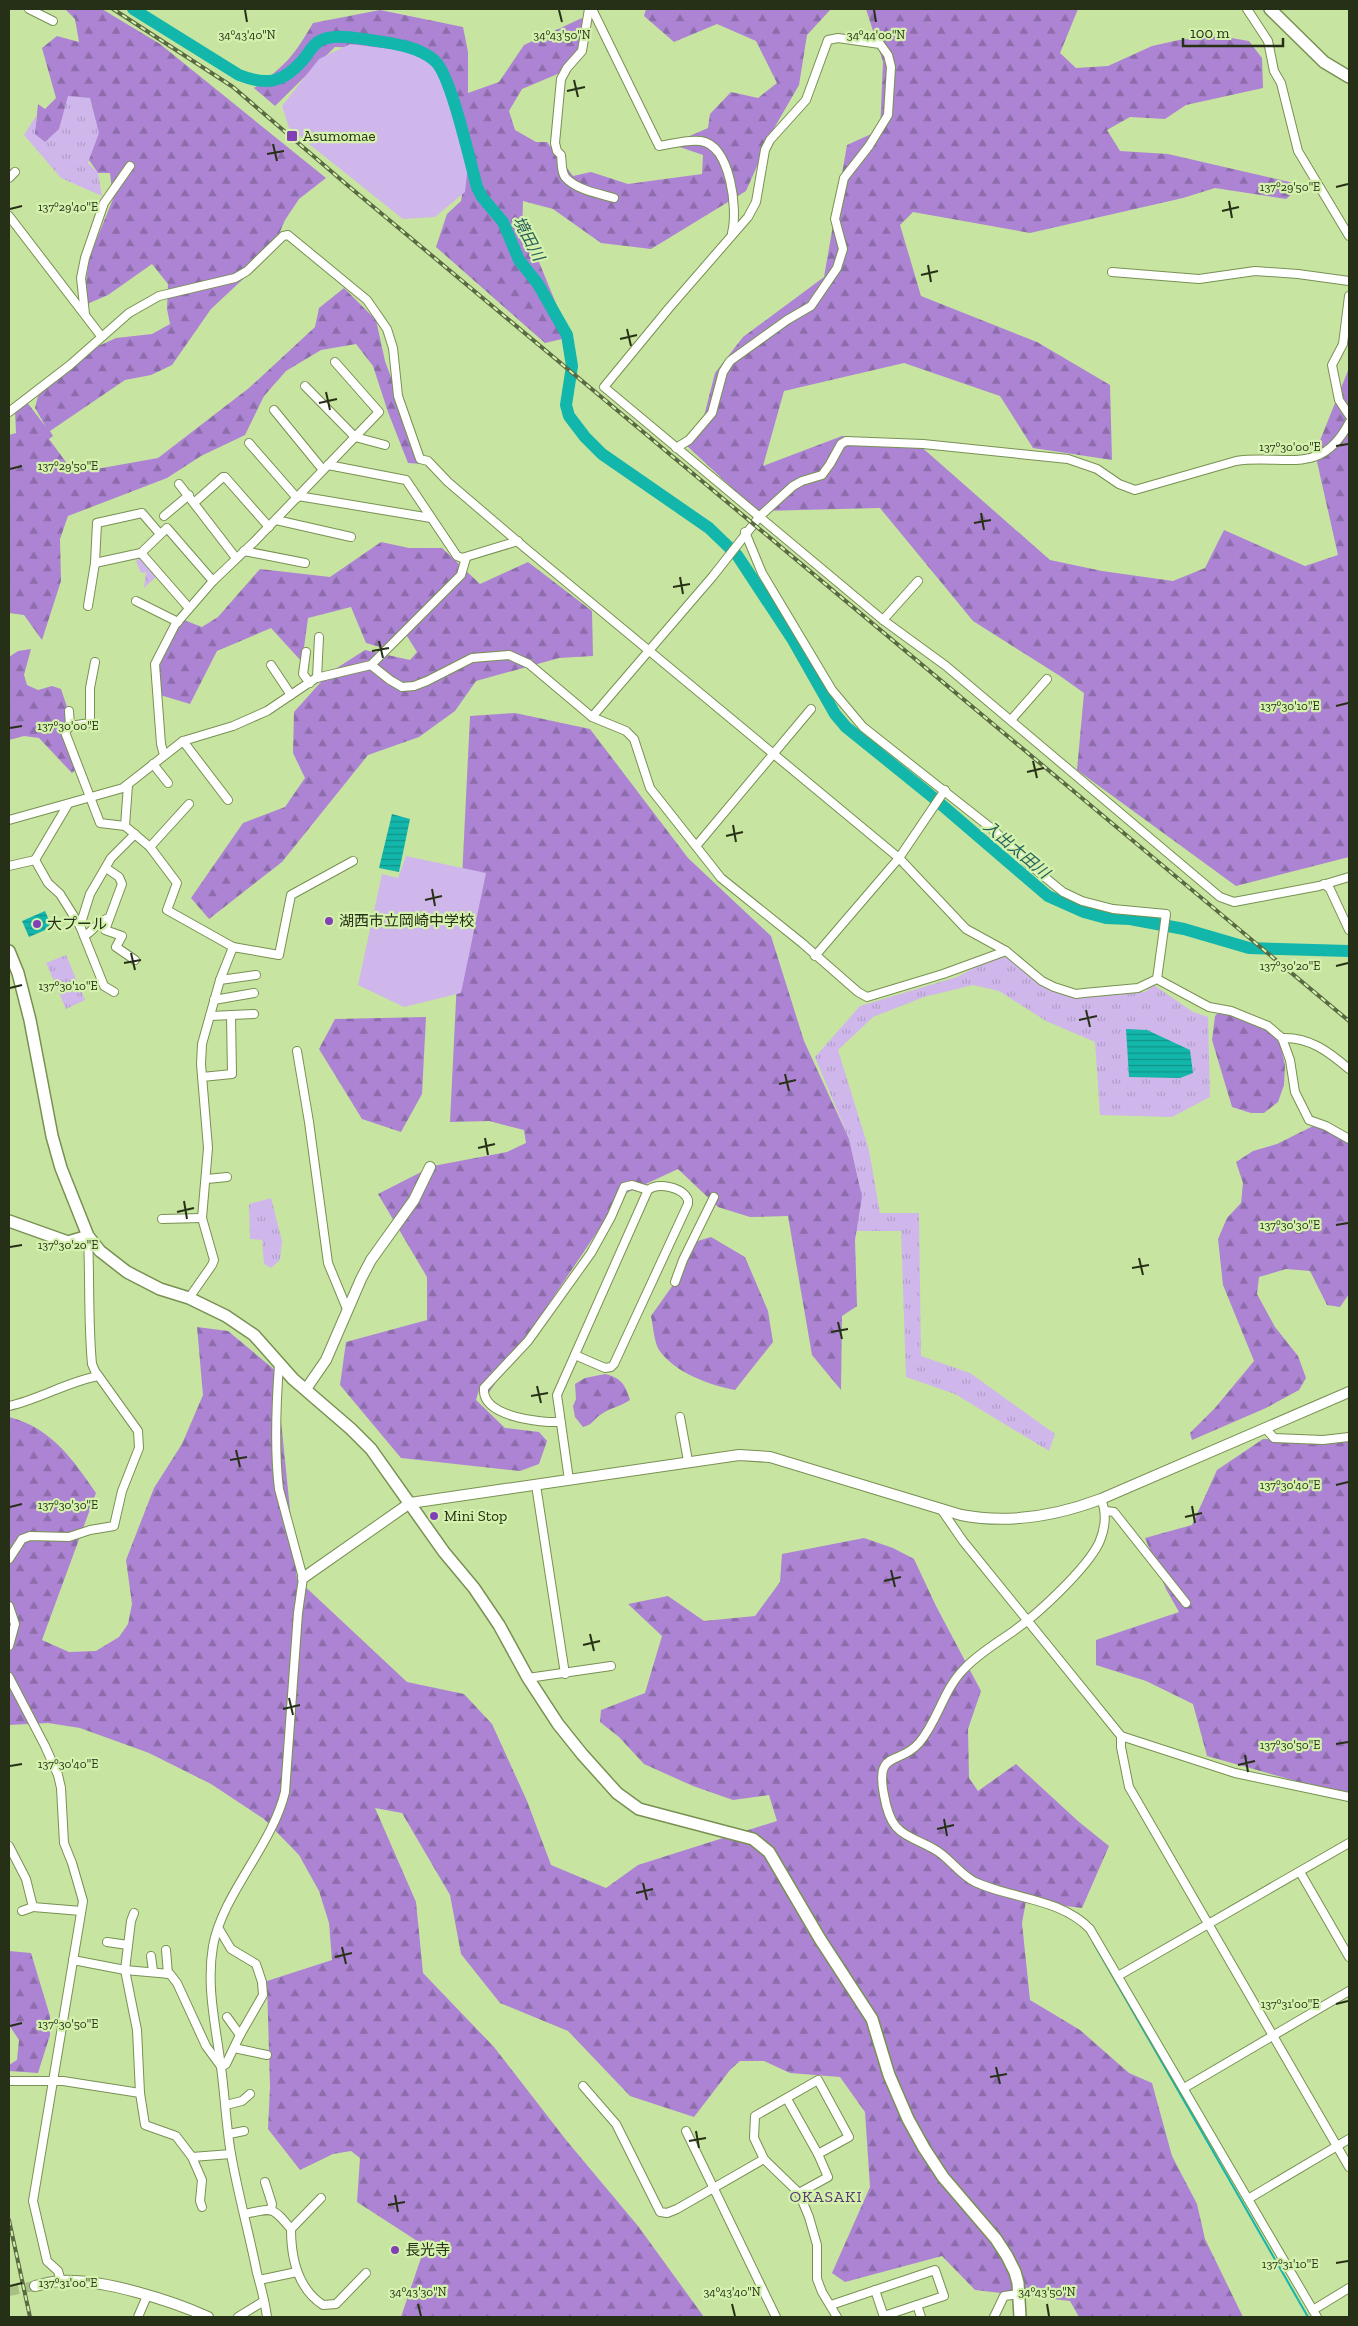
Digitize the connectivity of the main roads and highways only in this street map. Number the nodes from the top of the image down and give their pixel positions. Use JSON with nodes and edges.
{"nodes":[{"id":1,"x":1270,"y":9,"type":"edge"},
{"id":2,"x":1349,"y":77,"type":"edge"},
{"id":3,"x":9,"y":951,"type":"edge"},
{"id":4,"x":9,"y":1221,"type":"edge"},
{"id":5,"x":88,"y":1236,"type":"junction"},
{"id":6,"x":1020,"y":2317,"type":"edge"}],
"edges":[{"from":1,"to":2,"type":"main road"},
{"from":3,"to":5,"type":"main road"},
{"from":4,"to":5,"type":"main road"},
{"from":5,"to":6,"type":"main road"}]}
